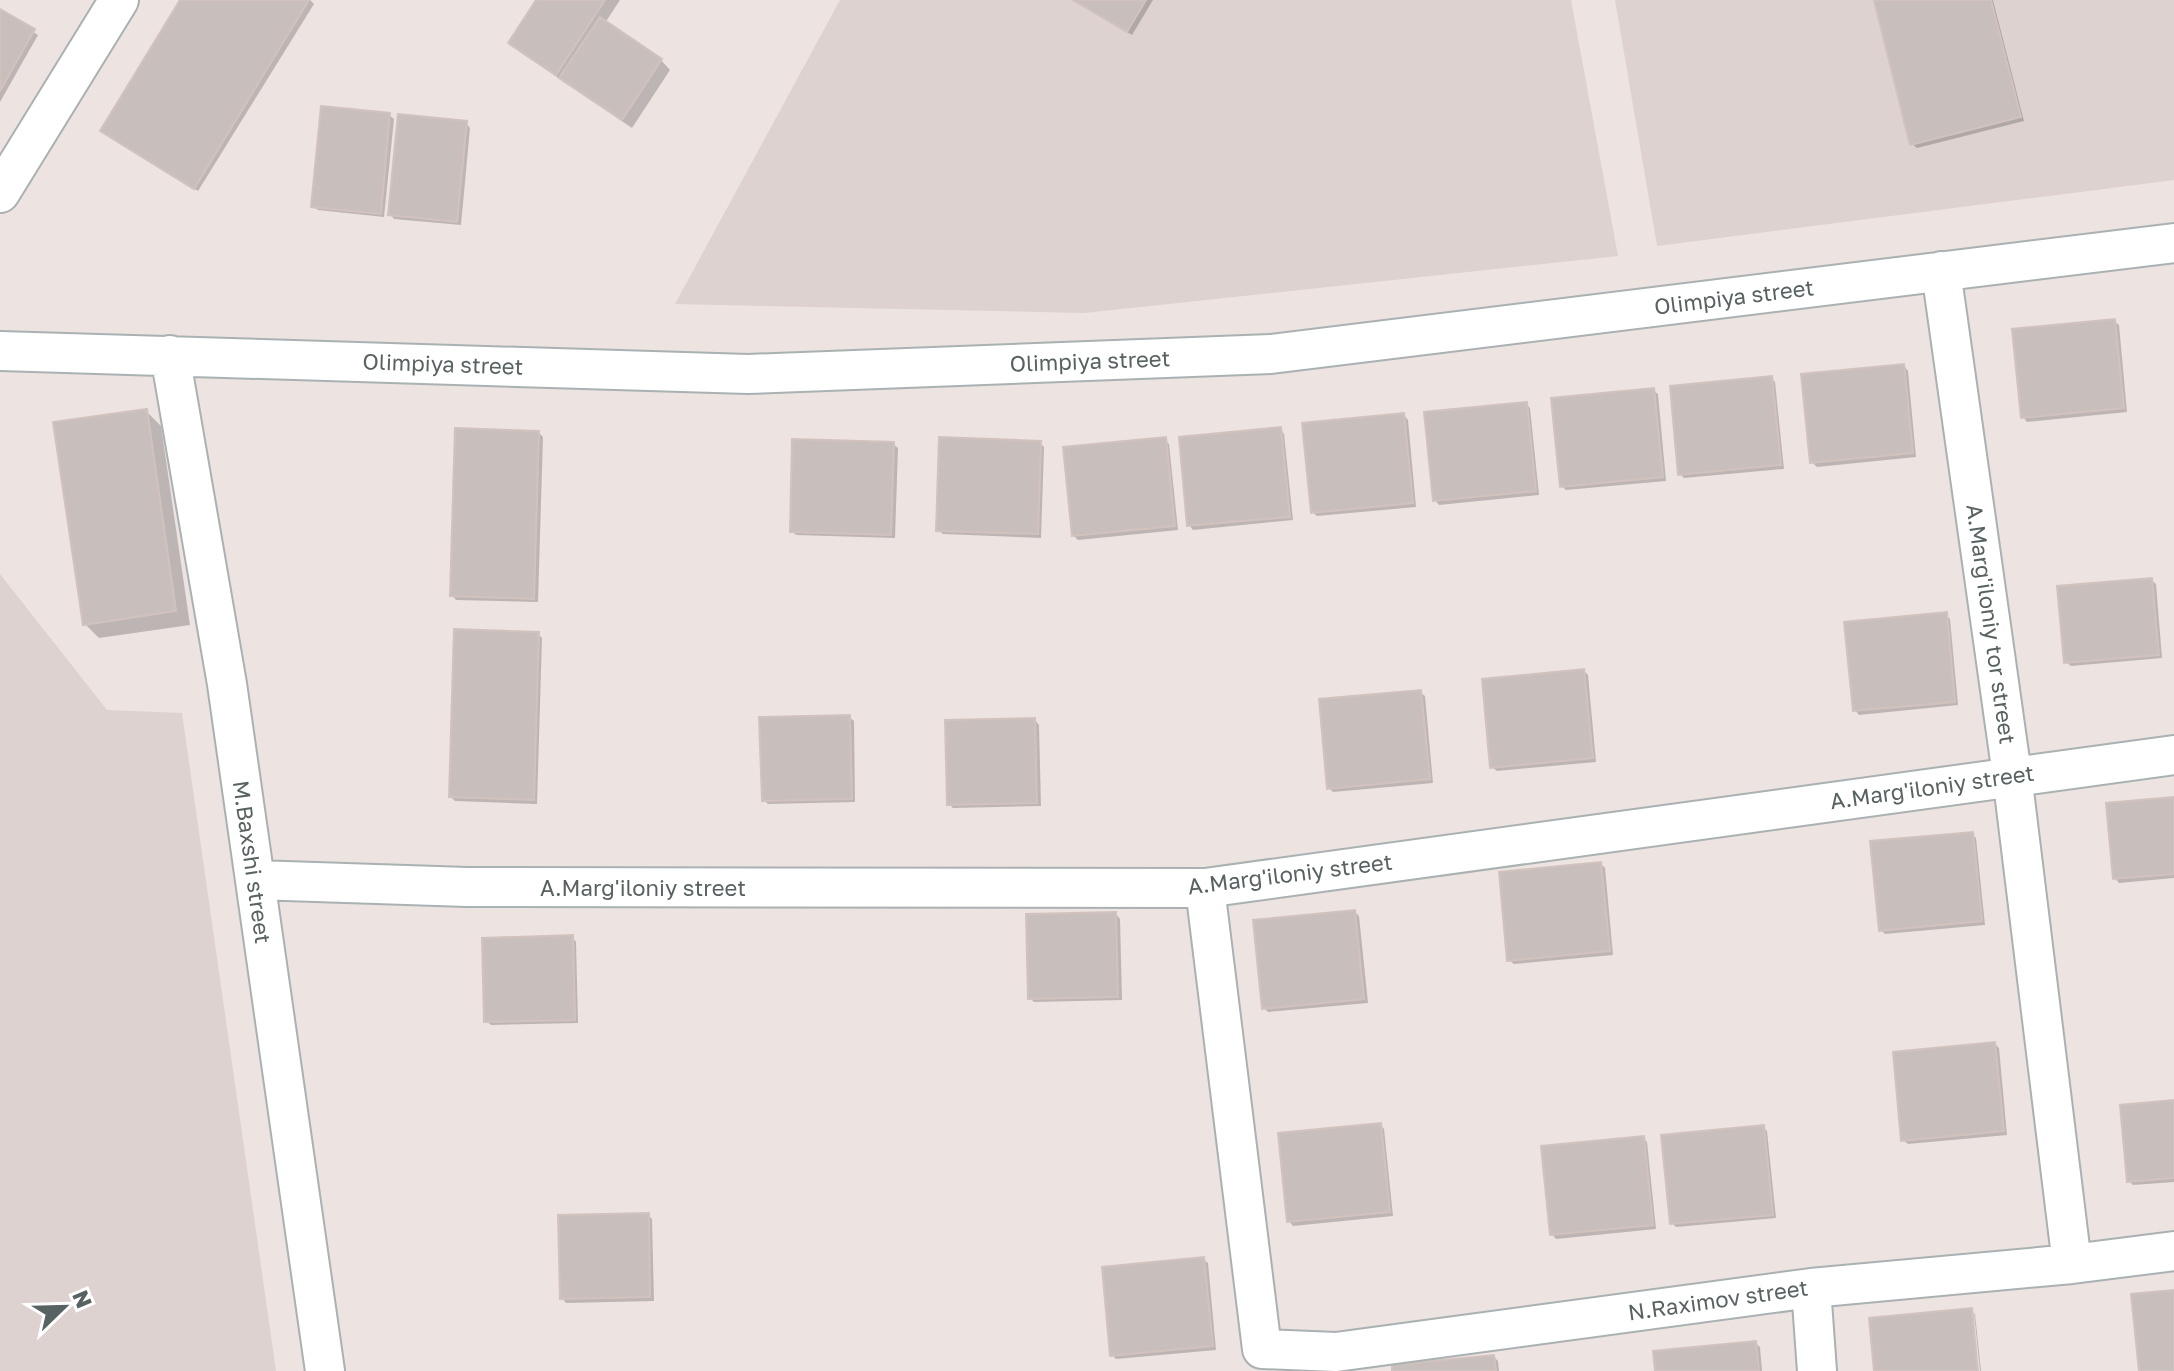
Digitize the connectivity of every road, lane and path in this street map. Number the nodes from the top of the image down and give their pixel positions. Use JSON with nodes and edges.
{"nodes":[{"id":1,"x":119,"y":0,"type":"edge"},
{"id":2,"x":0,"y":193,"type":"edge"},
{"id":3,"x":2174,"y":243,"type":"edge"},
{"id":4,"x":1941,"y":271,"type":"junction"},
{"id":5,"x":0,"y":351,"type":"edge"},
{"id":6,"x":170,"y":355,"type":"junction"},
{"id":7,"x":2174,"y":755,"type":"edge"},
{"id":8,"x":2012,"y":775,"type":"junction"},
{"id":9,"x":255,"y":880,"type":"junction"},
{"id":10,"x":1205,"y":888,"type":"junction"},
{"id":11,"x":2174,"y":1251,"type":"edge"},
{"id":12,"x":2072,"y":1264,"type":"junction"},
{"id":13,"x":1811,"y":1288,"type":"junction"},
{"id":14,"x":1338,"y":1361,"type":"edge"},
{"id":15,"x":325,"y":1371,"type":"edge"},
{"id":16,"x":1817,"y":1371,"type":"edge"}],
"edges":[{"from":1,"to":2,"type":"street"},
{"from":3,"to":4,"type":"street","name":"Olimpiya street"},
{"from":4,"to":6,"type":"street","name":"Olimpiya street"},
{"from":4,"to":8,"type":"street","name":"A.Marg'iloniy tor street"},
{"from":5,"to":6,"type":"street","name":"Olimpiya street"},
{"from":6,"to":9,"type":"street","name":"M.Baxshi street"},
{"from":7,"to":8,"type":"street","name":"A.Marg'iloniy street"},
{"from":8,"to":10,"type":"street","name":"A.Marg'iloniy street"},
{"from":8,"to":12,"type":"street","name":"A.Marg'iloniy tor street"},
{"from":9,"to":10,"type":"street","name":"A.Marg'iloniy street"},
{"from":9,"to":15,"type":"street","name":"M.Baxshi street"},
{"from":10,"to":14,"type":"street","name":"N.Raximov street"},
{"from":11,"to":12,"type":"street","name":"N.Raximov street"},
{"from":12,"to":13,"type":"street","name":"N.Raximov street"},
{"from":13,"to":14,"type":"street","name":"N.Raximov street"},
{"from":13,"to":16,"type":"street"}]}
